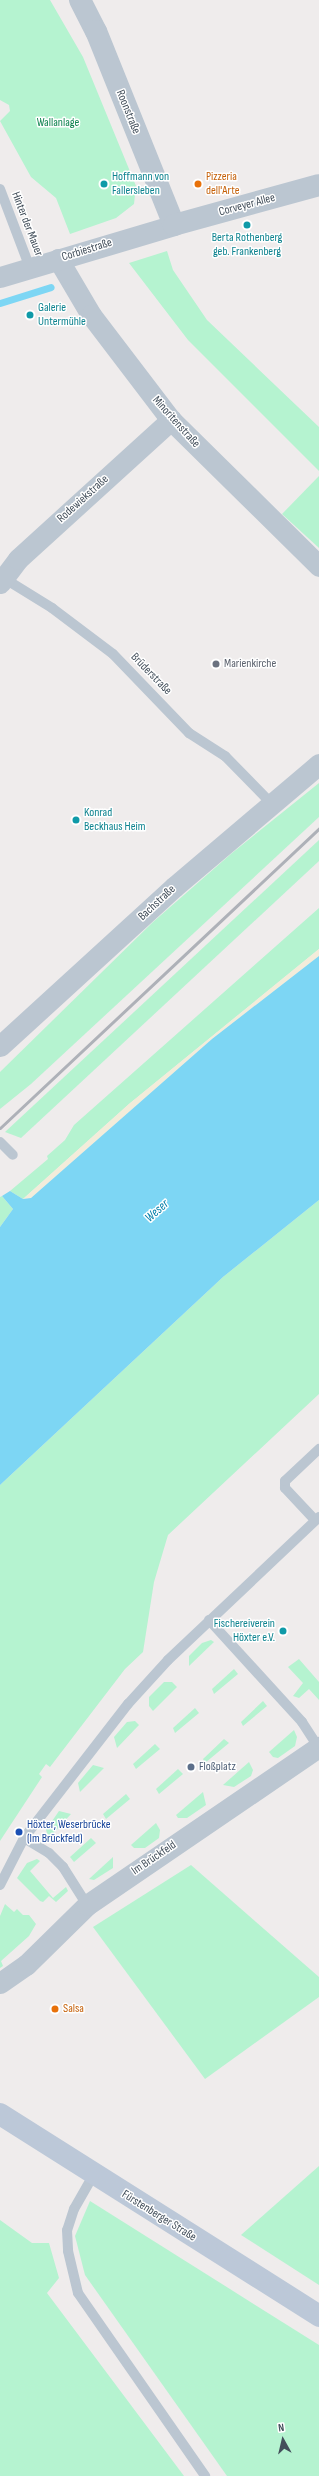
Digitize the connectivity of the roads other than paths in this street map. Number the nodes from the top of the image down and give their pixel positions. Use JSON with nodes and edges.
{"nodes":[{"id":1,"x":80,"y":0,"type":"edge"},
{"id":2,"x":319,"y":185,"type":"edge"},
{"id":3,"x":0,"y":189,"type":"edge"},
{"id":4,"x":174,"y":225,"type":"junction"},
{"id":5,"x":58,"y":259,"type":"junction"},
{"id":6,"x":30,"y":268,"type":"junction"},
{"id":7,"x":0,"y":277,"type":"edge"},
{"id":8,"x":171,"y":420,"type":"junction"},
{"id":9,"x":319,"y":566,"type":"edge"},
{"id":10,"x":1,"y":579,"type":"edge"},
{"id":11,"x":319,"y":764,"type":"edge"},
{"id":12,"x":271,"y":803,"type":"junction"},
{"id":13,"x":0,"y":1046,"type":"edge"},
{"id":14,"x":0,"y":1142,"type":"edge"},
{"id":15,"x":13,"y":1155,"type":"dead end"},
{"id":16,"x":319,"y":1449,"type":"edge"},
{"id":17,"x":317,"y":1519,"type":"edge"},
{"id":18,"x":209,"y":1620,"type":"junction"},
{"id":19,"x":319,"y":1747,"type":"edge"},
{"id":20,"x":24,"y":1838,"type":"junction"},
{"id":21,"x":0,"y":1885,"type":"edge"},
{"id":22,"x":87,"y":1905,"type":"junction"},
{"id":23,"x":0,"y":1983,"type":"edge"},
{"id":24,"x":0,"y":2114,"type":"edge"},
{"id":25,"x":94,"y":2174,"type":"junction"},
{"id":26,"x":319,"y":2316,"type":"edge"},
{"id":27,"x":205,"y":2476,"type":"edge"}],
"edges":[{"from":1,"to":4,"type":"street","name":"Roonstraße"},
{"from":2,"to":4,"type":"street","name":"Corveyer Allee"},
{"from":3,"to":6,"type":"lane","name":"Hinter der Mauer"},
{"from":4,"to":5,"type":"street","name":"Corbiestraße"},
{"from":5,"to":6,"type":"street","name":"Corbiestraße"},
{"from":5,"to":8,"type":"street","name":"Minoritenstraße"},
{"from":6,"to":7,"type":"street","name":"Corbiestraße"},
{"from":8,"to":9,"type":"street","name":"Minoritenstraße"},
{"from":8,"to":10,"type":"street","name":"Rodewiekstraße"},
{"from":10,"to":12,"type":"lane","name":"Brüderstraße"},
{"from":11,"to":12,"type":"street","name":"Bachstraße"},
{"from":12,"to":13,"type":"street","name":"Bachstraße"},
{"from":14,"to":15,"type":"lane"},
{"from":16,"to":17,"type":"lane"},
{"from":17,"to":18,"type":"lane"},
{"from":18,"to":19,"type":"lane"},
{"from":18,"to":20,"type":"lane"},
{"from":19,"to":22,"type":"street","name":"Im Brückfeld"},
{"from":20,"to":21,"type":"lane"},
{"from":20,"to":22,"type":"lane"},
{"from":22,"to":23,"type":"street","name":"Im Brückfeld"},
{"from":24,"to":25,"type":"main road","name":"Fürstenberger Straße"},
{"from":25,"to":26,"type":"main road","name":"Fürstenberger Straße"},
{"from":25,"to":27,"type":"lane"}]}
